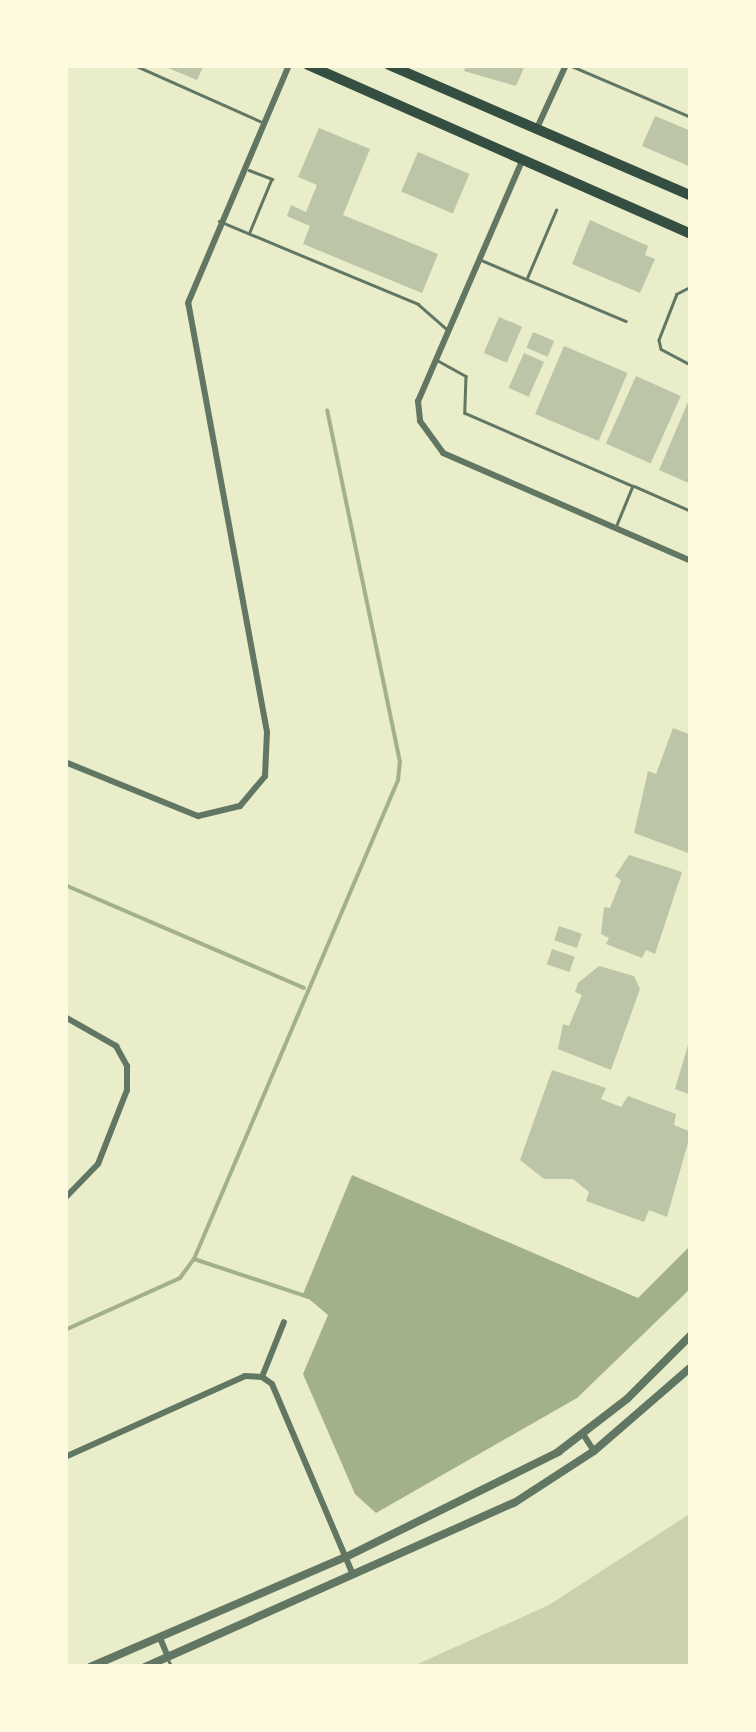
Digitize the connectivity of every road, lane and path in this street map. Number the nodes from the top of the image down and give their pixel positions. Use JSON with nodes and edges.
{"nodes":[{"id":1,"x":134,"y":65,"type":"edge"},
{"id":2,"x":289,"y":65,"type":"edge"},
{"id":3,"x":308,"y":65,"type":"edge"},
{"id":4,"x":389,"y":65,"type":"edge"},
{"id":5,"x":568,"y":65,"type":"edge"},
{"id":6,"x":691,"y":117,"type":"edge"},
{"id":7,"x":264,"y":122,"type":"junction"},
{"id":8,"x":537,"y":128,"type":"junction"},
{"id":9,"x":522,"y":160,"type":"junction"},
{"id":10,"x":243,"y":167,"type":"junction"},
{"id":11,"x":691,"y":196,"type":"edge"},
{"id":12,"x":556,"y":210,"type":"dead end"},
{"id":13,"x":219,"y":221,"type":"junction"},
{"id":14,"x":249,"y":234,"type":"junction"},
{"id":15,"x":691,"y":234,"type":"edge"},
{"id":16,"x":479,"y":259,"type":"junction"},
{"id":17,"x":526,"y":279,"type":"junction"},
{"id":18,"x":691,"y":287,"type":"edge"},
{"id":19,"x":626,"y":322,"type":"dead end"},
{"id":20,"x":449,"y":329,"type":"junction"},
{"id":21,"x":436,"y":359,"type":"junction"},
{"id":22,"x":691,"y":365,"type":"edge"},
{"id":23,"x":633,"y":486,"type":"junction"},
{"id":24,"x":691,"y":511,"type":"edge"},
{"id":25,"x":616,"y":529,"type":"junction"},
{"id":26,"x":691,"y":561,"type":"edge"},
{"id":27,"x":65,"y":762,"type":"edge"},
{"id":28,"x":65,"y":1017,"type":"edge"},
{"id":29,"x":65,"y":1198,"type":"edge"},
{"id":30,"x":284,"y":1322,"type":"dead end"},
{"id":31,"x":691,"y":1335,"type":"edge"},
{"id":32,"x":691,"y":1367,"type":"edge"},
{"id":33,"x":262,"y":1377,"type":"junction"},
{"id":34,"x":583,"y":1434,"type":"junction"},
{"id":35,"x":594,"y":1451,"type":"junction"},
{"id":36,"x":65,"y":1457,"type":"edge"},
{"id":37,"x":346,"y":1558,"type":"junction"},
{"id":38,"x":353,"y":1575,"type":"junction"},
{"id":39,"x":160,"y":1638,"type":"junction"},
{"id":40,"x":168,"y":1657,"type":"junction"},
{"id":41,"x":90,"y":1667,"type":"edge"},
{"id":42,"x":145,"y":1667,"type":"edge"},
{"id":43,"x":172,"y":1667,"type":"edge"}],
"edges":[{"from":1,"to":7,"type":"lane"},
{"from":2,"to":7,"type":"street"},
{"from":3,"to":9,"type":"main road"},
{"from":4,"to":8,"type":"main road"},
{"from":5,"to":6,"type":"lane"},
{"from":5,"to":8,"type":"street"},
{"from":7,"to":10,"type":"street"},
{"from":8,"to":11,"type":"main road"},
{"from":9,"to":15,"type":"main road"},
{"from":9,"to":16,"type":"street"},
{"from":10,"to":13,"type":"street"},
{"from":10,"to":14,"type":"lane"},
{"from":12,"to":17,"type":"lane"},
{"from":13,"to":14,"type":"lane"},
{"from":13,"to":27,"type":"street"},
{"from":14,"to":20,"type":"lane"},
{"from":16,"to":17,"type":"lane"},
{"from":16,"to":20,"type":"street"},
{"from":17,"to":19,"type":"lane"},
{"from":18,"to":22,"type":"lane"},
{"from":20,"to":21,"type":"street"},
{"from":21,"to":23,"type":"lane"},
{"from":21,"to":25,"type":"street"},
{"from":23,"to":24,"type":"lane"},
{"from":23,"to":25,"type":"lane"},
{"from":25,"to":26,"type":"street"},
{"from":28,"to":29,"type":"street"},
{"from":30,"to":33,"type":"street"},
{"from":31,"to":34,"type":"street"},
{"from":32,"to":35,"type":"street"},
{"from":33,"to":36,"type":"street"},
{"from":33,"to":37,"type":"street"},
{"from":34,"to":35,"type":"street"},
{"from":34,"to":37,"type":"street"},
{"from":35,"to":38,"type":"street"},
{"from":37,"to":38,"type":"street"},
{"from":37,"to":39,"type":"street"},
{"from":38,"to":40,"type":"street"},
{"from":39,"to":40,"type":"street"},
{"from":39,"to":41,"type":"street"},
{"from":40,"to":42,"type":"street"},
{"from":40,"to":43,"type":"lane"}]}
